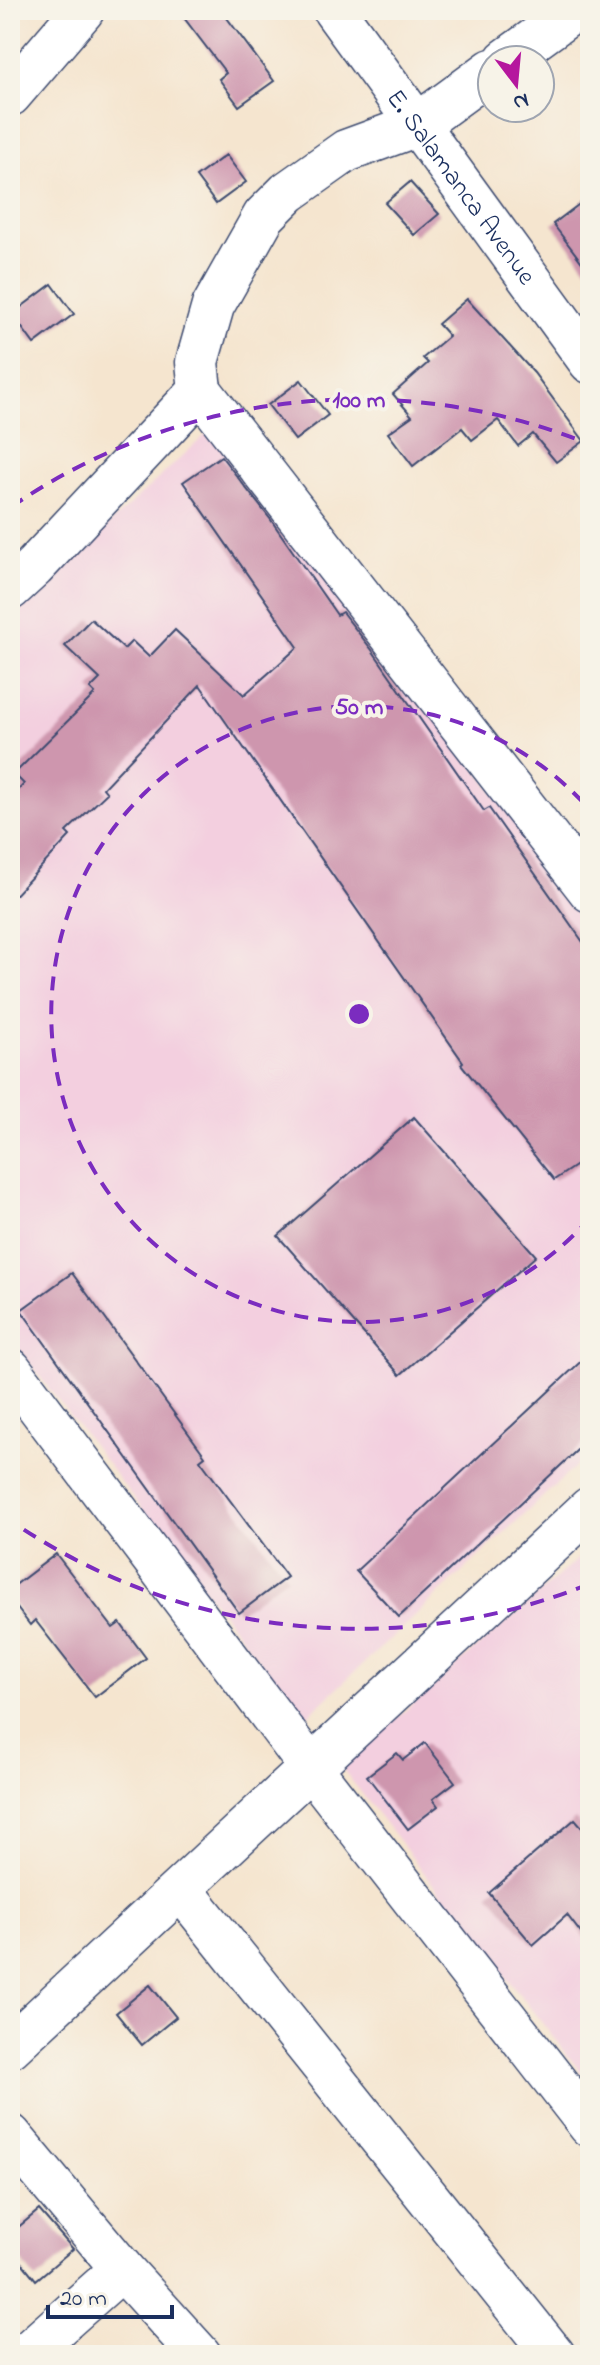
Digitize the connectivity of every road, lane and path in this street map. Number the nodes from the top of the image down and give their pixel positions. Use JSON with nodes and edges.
{"nodes":[{"id":1,"x":83,"y":10,"type":"edge"},
{"id":2,"x":334,"y":10,"type":"edge"},
{"id":3,"x":575,"y":10,"type":"edge"},
{"id":4,"x":528,"y":44,"type":"edge"},
{"id":5,"x":476,"y":82,"type":"edge"},
{"id":6,"x":10,"y":95,"type":"edge"},
{"id":7,"x":417,"y":125,"type":"junction"},
{"id":8,"x":590,"y":362,"type":"edge"},
{"id":9,"x":200,"y":390,"type":"junction"},
{"id":10,"x":10,"y":589,"type":"edge"},
{"id":11,"x":590,"y":891,"type":"edge"},
{"id":12,"x":10,"y":1369,"type":"edge"},
{"id":13,"x":590,"y":1508,"type":"edge"},
{"id":14,"x":311,"y":1768,"type":"junction"},
{"id":15,"x":181,"y":1889,"type":"junction"},
{"id":16,"x":10,"y":2047,"type":"edge"},
{"id":17,"x":590,"y":2126,"type":"edge"},
{"id":18,"x":10,"y":2135,"type":"edge"},
{"id":19,"x":122,"y":2269,"type":"junction"},
{"id":20,"x":25,"y":2355,"type":"edge"},
{"id":21,"x":200,"y":2355,"type":"edge"},
{"id":22,"x":554,"y":2355,"type":"edge"}],
"edges":[{"from":1,"to":6,"type":"street"},
{"from":2,"to":7,"type":"street","name":"E. Salamanca Avenue"},
{"from":3,"to":4,"type":"street"},
{"from":5,"to":7,"type":"street"},
{"from":7,"to":8,"type":"street","name":"E. Salamanca Avenue"},
{"from":7,"to":9,"type":"street"},
{"from":9,"to":10,"type":"street"},
{"from":9,"to":11,"type":"street"},
{"from":12,"to":14,"type":"street"},
{"from":13,"to":14,"type":"street"},
{"from":14,"to":15,"type":"street"},
{"from":14,"to":17,"type":"street"},
{"from":15,"to":16,"type":"street"},
{"from":15,"to":22,"type":"street"},
{"from":18,"to":19,"type":"street"},
{"from":19,"to":20,"type":"street"},
{"from":19,"to":21,"type":"street"}]}
